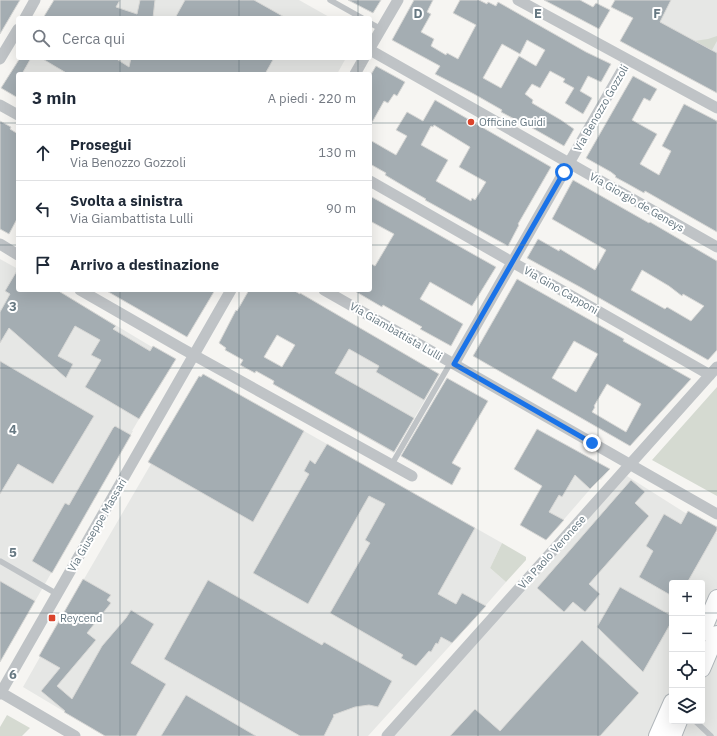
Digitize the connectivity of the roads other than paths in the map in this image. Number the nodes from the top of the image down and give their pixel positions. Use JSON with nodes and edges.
{"nodes":[{"id":1,"x":35,"y":0,"type":"edge"},
{"id":2,"x":330,"y":0,"type":"edge"},
{"id":3,"x":398,"y":0,"type":"edge"},
{"id":4,"x":518,"y":0,"type":"edge"},
{"id":5,"x":26,"y":16,"type":"edge"},
{"id":6,"x":358,"y":16,"type":"edge"},
{"id":7,"x":372,"y":23,"type":"edge"},
{"id":8,"x":381,"y":29,"type":"junction"},
{"id":9,"x":16,"y":32,"type":"edge"},
{"id":10,"x":372,"y":45,"type":"edge"},
{"id":11,"x":372,"y":50,"type":"edge"},
{"id":12,"x":0,"y":59,"type":"edge"},
{"id":13,"x":363,"y":60,"type":"edge"},
{"id":14,"x":628,"y":60,"type":"junction"},
{"id":15,"x":356,"y":72,"type":"edge"},
{"id":16,"x":0,"y":105,"type":"edge"},
{"id":17,"x":717,"y":108,"type":"edge"},
{"id":18,"x":16,"y":114,"type":"edge"},
{"id":19,"x":569,"y":163,"type":"junction"},
{"id":20,"x":372,"y":182,"type":"edge"},
{"id":21,"x":0,"y":244,"type":"edge"},
{"id":22,"x":717,"y":247,"type":"edge"},
{"id":23,"x":16,"y":253,"type":"edge"},
{"id":24,"x":512,"y":262,"type":"junction"},
{"id":25,"x":84,"y":292,"type":"edge"},
{"id":26,"x":230,"y":292,"type":"edge"},
{"id":27,"x":328,"y":292,"type":"edge"},
{"id":28,"x":194,"y":355,"type":"junction"},
{"id":29,"x":453,"y":363,"type":"junction"},
{"id":30,"x":714,"y":371,"type":"edge"},
{"id":31,"x":392,"y":464,"type":"junction"},
{"id":32,"x":631,"y":465,"type":"junction"},
{"id":33,"x":412,"y":476,"type":"dead end"},
{"id":34,"x":717,"y":514,"type":"edge"},
{"id":35,"x":0,"y":561,"type":"edge"},
{"id":36,"x":57,"y":594,"type":"junction"},
{"id":37,"x":717,"y":598,"type":"edge"},
{"id":38,"x":705,"y":626,"type":"edge"},
{"id":39,"x":717,"y":634,"type":"edge"},
{"id":40,"x":705,"y":662,"type":"edge"},
{"id":41,"x":0,"y":693,"type":"edge"},
{"id":42,"x":669,"y":711,"type":"edge"},
{"id":43,"x":678,"y":724,"type":"edge"},
{"id":44,"x":698,"y":724,"type":"edge"},
{"id":45,"x":75,"y":736,"type":"edge"},
{"id":46,"x":387,"y":736,"type":"edge"},
{"id":47,"x":657,"y":736,"type":"edge"},
{"id":48,"x":673,"y":736,"type":"edge"},
{"id":49,"x":711,"y":736,"type":"edge"}],
"edges":[{"from":1,"to":5,"type":"street"},
{"from":2,"to":6,"type":"lane"},
{"from":3,"to":8,"type":"street"},
{"from":4,"to":14,"type":"street"},
{"from":7,"to":8,"type":"lane"},
{"from":8,"to":10,"type":"street"},
{"from":9,"to":12,"type":"street"},
{"from":11,"to":19,"type":"street","name":"Via Giorgio de Geneys"},
{"from":13,"to":15,"type":"street"},
{"from":14,"to":17,"type":"street"},
{"from":14,"to":19,"type":"street","name":"Via Benozzo Gozzoli"},
{"from":16,"to":18,"type":"street"},
{"from":19,"to":22,"type":"street","name":"Via Giorgio de Geneys"},
{"from":19,"to":24,"type":"street","name":"Via Benozzo Gozzoli"},
{"from":20,"to":24,"type":"street","name":"Via Gino Capponi"},
{"from":21,"to":23,"type":"street"},
{"from":24,"to":29,"type":"street","name":"Via Benozzo Gozzoli"},
{"from":24,"to":30,"type":"street","name":"Via Gino Capponi"},
{"from":25,"to":28,"type":"street"},
{"from":26,"to":28,"type":"street","name":"Via Giuseppe Massari"},
{"from":27,"to":29,"type":"street","name":"Via Giambattista Lulli"},
{"from":28,"to":31,"type":"street"},
{"from":28,"to":36,"type":"street","name":"Via Giuseppe Massari"},
{"from":29,"to":31,"type":"lane"},
{"from":29,"to":32,"type":"street","name":"Via Giambattista Lulli"},
{"from":30,"to":32,"type":"street","name":"Via Paolo Veronese"},
{"from":31,"to":33,"type":"street"},
{"from":32,"to":34,"type":"street","name":"Via Giambattista Lulli"},
{"from":32,"to":46,"type":"street","name":"Via Paolo Veronese"},
{"from":35,"to":36,"type":"lane"},
{"from":36,"to":41,"type":"street","name":"Via Giuseppe Massari"},
{"from":37,"to":38,"type":"main road"},
{"from":39,"to":40,"type":"main road"},
{"from":41,"to":45,"type":"street"},
{"from":42,"to":47,"type":"main road"},
{"from":43,"to":48,"type":"main road"},
{"from":44,"to":49,"type":"lane"}]}
